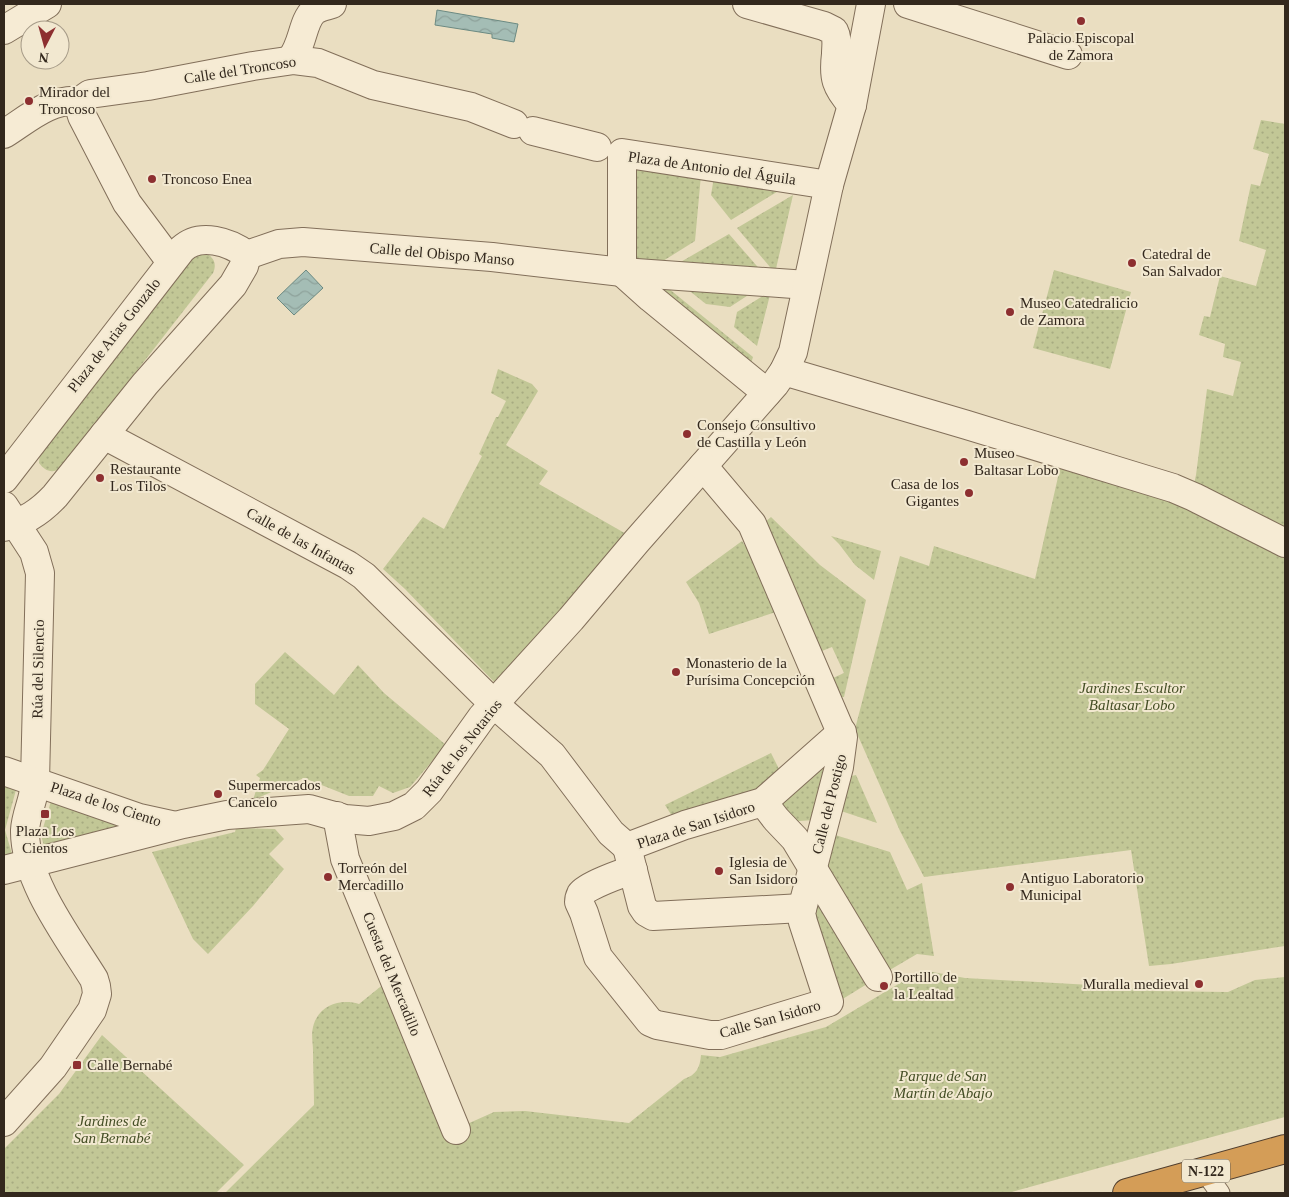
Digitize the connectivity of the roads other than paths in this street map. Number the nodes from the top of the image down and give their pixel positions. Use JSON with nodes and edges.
{"nodes":[{"id":1,"x":47,"y":4,"type":"edge"},
{"id":2,"x":332,"y":4,"type":"edge"},
{"id":3,"x":746,"y":4,"type":"edge"},
{"id":4,"x":871,"y":4,"type":"edge"},
{"id":5,"x":908,"y":4,"type":"edge"},
{"id":6,"x":4,"y":30,"type":"edge"},
{"id":7,"x":1068,"y":56,"type":"dead end"},
{"id":8,"x":290,"y":60,"type":"junction"},
{"id":9,"x":80,"y":101,"type":"junction"},
{"id":10,"x":852,"y":105,"type":"junction"},
{"id":11,"x":4,"y":134,"type":"edge"},
{"id":12,"x":612,"y":150,"type":"junction"},
{"id":13,"x":829,"y":184,"type":"junction"},
{"id":14,"x":259,"y":251,"type":"junction"},
{"id":15,"x":171,"y":262,"type":"junction"},
{"id":16,"x":618,"y":272,"type":"junction"},
{"id":17,"x":807,"y":285,"type":"junction"},
{"id":18,"x":784,"y":371,"type":"junction"},
{"id":19,"x":757,"y":384,"type":"junction"},
{"id":20,"x":104,"y":435,"type":"junction"},
{"id":21,"x":695,"y":475,"type":"junction"},
{"id":22,"x":4,"y":478,"type":"edge"},
{"id":23,"x":7,"y":519,"type":"edge"},
{"id":24,"x":1285,"y":543,"type":"edge"},
{"id":25,"x":494,"y":704,"type":"junction"},
{"id":26,"x":842,"y":732,"type":"junction"},
{"id":27,"x":4,"y":771,"type":"edge"},
{"id":28,"x":36,"y":773,"type":"junction"},
{"id":29,"x":763,"y":802,"type":"junction"},
{"id":30,"x":337,"y":816,"type":"junction"},
{"id":31,"x":177,"y":826,"type":"junction"},
{"id":32,"x":630,"y":858,"type":"junction"},
{"id":33,"x":31,"y":863,"type":"junction"},
{"id":34,"x":813,"y":867,"type":"junction"},
{"id":35,"x":4,"y":870,"type":"edge"},
{"id":36,"x":802,"y":908,"type":"junction"},
{"id":37,"x":878,"y":976,"type":"dead end"},
{"id":38,"x":829,"y":1002,"type":"joint"},
{"id":39,"x":4,"y":1122,"type":"edge"},
{"id":40,"x":456,"y":1130,"type":"dead end"},
{"id":41,"x":1285,"y":1150,"type":"edge"},
{"id":42,"x":1213,"y":1182,"type":"edge"},
{"id":43,"x":1126,"y":1193,"type":"edge"}],
"edges":[{"from":1,"to":6,"type":"street"},
{"from":2,"to":8,"type":"street"},
{"from":3,"to":10,"type":"street"},
{"from":4,"to":10,"type":"street","name":"Rúa de los Notarios"},
{"from":5,"to":7,"type":"street"},
{"from":8,"to":9,"type":"street","name":"Calle del Troncoso"},
{"from":8,"to":12,"type":"street","name":"Calle del Troncoso"},
{"from":9,"to":11,"type":"street"},
{"from":9,"to":15,"type":"street"},
{"from":10,"to":13,"type":"street","name":"Rúa de los Notarios"},
{"from":12,"to":13,"type":"street","name":"Plaza de Antonio del Águila"},
{"from":12,"to":16,"type":"street","name":"Plaza de Antonio del Águila"},
{"from":13,"to":17,"type":"street","name":"Rúa de los Notarios"},
{"from":14,"to":15,"type":"street","name":"Plaza de Arias Gonzalo"},
{"from":14,"to":16,"type":"street","name":"Calle del Obispo Manso"},
{"from":14,"to":20,"type":"street"},
{"from":15,"to":22,"type":"street","name":"Plaza de Arias Gonzalo"},
{"from":16,"to":17,"type":"street"},
{"from":16,"to":19,"type":"street"},
{"from":17,"to":18,"type":"street","name":"Rúa de los Notarios"},
{"from":18,"to":19,"type":"street","name":"Rúa de los Notarios"},
{"from":18,"to":24,"type":"street"},
{"from":19,"to":21,"type":"street","name":"Rúa de los Notarios"},
{"from":20,"to":23,"type":"street"},
{"from":20,"to":25,"type":"street","name":"Calle de las Infantas"},
{"from":21,"to":25,"type":"street","name":"Rúa de los Notarios"},
{"from":21,"to":26,"type":"street","name":"Calle del Postigo"},
{"from":23,"to":28,"type":"street","name":"Rúa del Silencio"},
{"from":25,"to":30,"type":"street","name":"Rúa de los Notarios"},
{"from":25,"to":32,"type":"street","name":"Calle de las Infantas"},
{"from":26,"to":29,"type":"street","name":"Plaza de San Isidoro"},
{"from":26,"to":34,"type":"street","name":"Calle del Postigo"},
{"from":27,"to":28,"type":"street","name":"Plaza de los Ciento"},
{"from":28,"to":31,"type":"street","name":"Plaza de los Ciento"},
{"from":28,"to":33,"type":"street","name":"Plaza de los Ciento"},
{"from":29,"to":32,"type":"street","name":"Plaza de San Isidoro"},
{"from":29,"to":34,"type":"street"},
{"from":30,"to":31,"type":"street","name":"Rúa de los Notarios"},
{"from":30,"to":40,"type":"street","name":"Cuesta del Mercadillo"},
{"from":31,"to":33,"type":"street","name":"Rúa de los Notarios"},
{"from":32,"to":36,"type":"street","name":"Plaza de San Isidoro"},
{"from":32,"to":38,"type":"street","name":"Calle San Isidoro"},
{"from":33,"to":35,"type":"street","name":"Rúa de los Notarios"},
{"from":33,"to":39,"type":"street","name":"Plaza de los Ciento"},
{"from":34,"to":36,"type":"street","name":"Calle del Postigo"},
{"from":34,"to":37,"type":"street"},
{"from":36,"to":38,"type":"street","name":"Calle del Postigo"},
{"from":41,"to":42,"type":"highway","number":"N-122"},
{"from":42,"to":43,"type":"highway","number":"N-122"}]}
